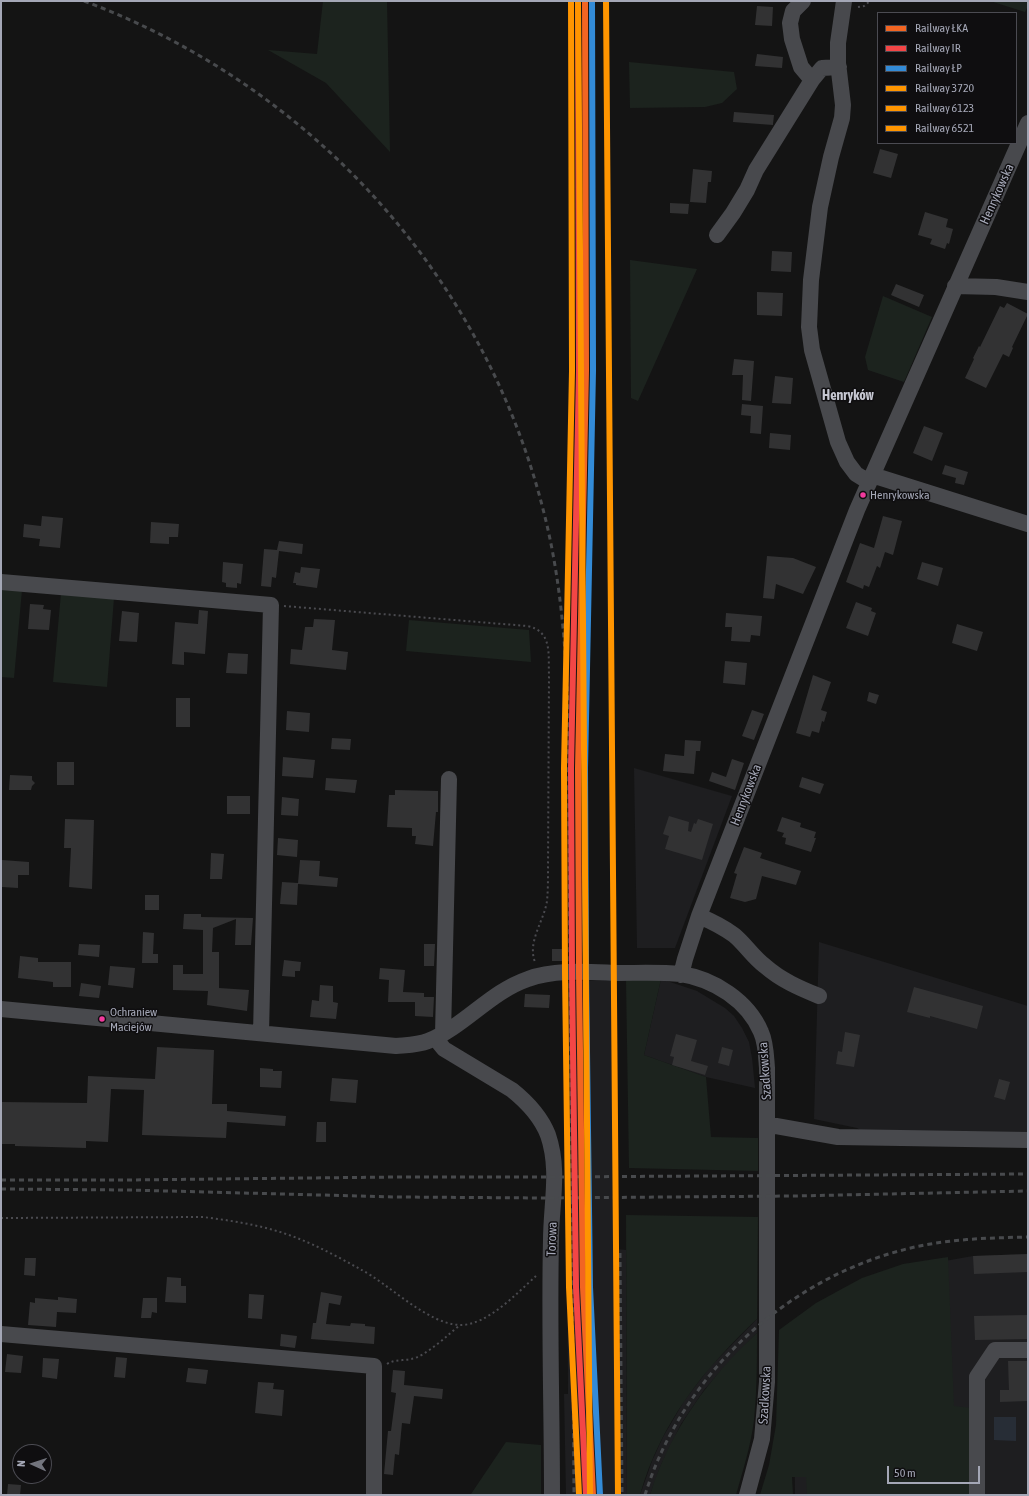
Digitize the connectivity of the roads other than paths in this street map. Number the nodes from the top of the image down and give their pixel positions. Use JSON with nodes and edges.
{"nodes":[{"id":1,"x":803,"y":1,"type":"edge"},
{"id":2,"x":844,"y":1,"type":"edge"},
{"id":3,"x":839,"y":67,"type":"junction"},
{"id":4,"x":812,"y":80,"type":"junction"},
{"id":5,"x":1028,"y":123,"type":"edge"},
{"id":6,"x":717,"y":234,"type":"dead end"},
{"id":7,"x":955,"y":286,"type":"junction"},
{"id":8,"x":1028,"y":292,"type":"edge"},
{"id":9,"x":871,"y":479,"type":"junction"},
{"id":10,"x":1028,"y":524,"type":"edge"},
{"id":11,"x":1,"y":582,"type":"edge"},
{"id":12,"x":449,"y":779,"type":"dead end"},
{"id":13,"x":699,"y":916,"type":"junction"},
{"id":14,"x":681,"y":974,"type":"junction"},
{"id":15,"x":819,"y":996,"type":"dead end"},
{"id":16,"x":1,"y":1009,"type":"edge"},
{"id":17,"x":261,"y":1033,"type":"junction"},
{"id":18,"x":439,"y":1036,"type":"junction"},
{"id":19,"x":767,"y":1126,"type":"junction"},
{"id":20,"x":1028,"y":1140,"type":"edge"},
{"id":21,"x":1,"y":1334,"type":"edge"},
{"id":22,"x":1028,"y":1350,"type":"edge"},
{"id":23,"x":374,"y":1495,"type":"edge"},
{"id":24,"x":552,"y":1495,"type":"edge"},
{"id":25,"x":747,"y":1495,"type":"edge"},
{"id":26,"x":977,"y":1495,"type":"edge"}],
"edges":[{"from":1,"to":4,"type":"street"},
{"from":2,"to":3,"type":"street"},
{"from":3,"to":4,"type":"street"},
{"from":3,"to":9,"type":"street"},
{"from":4,"to":6,"type":"street"},
{"from":5,"to":7,"type":"street","name":"Henrykowska"},
{"from":7,"to":8,"type":"street"},
{"from":7,"to":9,"type":"street","name":"Henrykowska"},
{"from":9,"to":10,"type":"street"},
{"from":9,"to":13,"type":"street","name":"Henrykowska"},
{"from":11,"to":17,"type":"street"},
{"from":12,"to":18,"type":"street"},
{"from":13,"to":14,"type":"street","name":"Henrykowska"},
{"from":13,"to":15,"type":"street"},
{"from":14,"to":18,"type":"street","name":"Szadkowska"},
{"from":14,"to":19,"type":"street","name":"Szadkowska"},
{"from":16,"to":17,"type":"street","name":"Szadkowska"},
{"from":17,"to":18,"type":"street","name":"Szadkowska"},
{"from":18,"to":24,"type":"street","name":"Torowa"},
{"from":19,"to":20,"type":"street"},
{"from":19,"to":25,"type":"street","name":"Szadkowska"},
{"from":21,"to":23,"type":"street"},
{"from":22,"to":26,"type":"street"}]}
